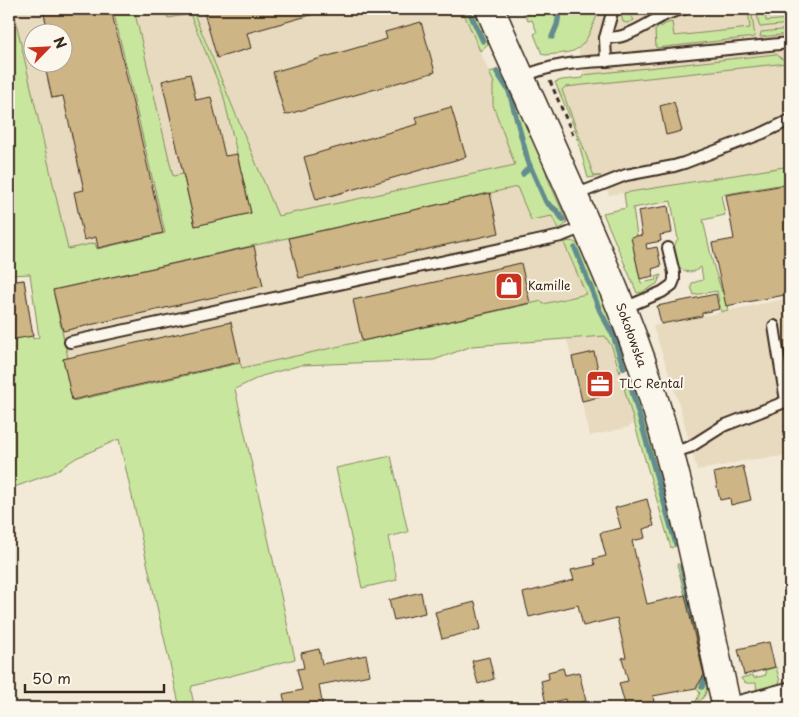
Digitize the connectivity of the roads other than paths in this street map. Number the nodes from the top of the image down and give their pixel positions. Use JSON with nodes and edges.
{"nodes":[{"id":1,"x":490,"y":9,"type":"edge"},
{"id":2,"x":613,"y":9,"type":"edge"},
{"id":3,"x":684,"y":9,"type":"edge"},
{"id":4,"x":605,"y":38,"type":"junction"},
{"id":5,"x":790,"y":43,"type":"edge"},
{"id":6,"x":606,"y":62,"type":"junction"},
{"id":7,"x":521,"y":78,"type":"junction"},
{"id":8,"x":790,"y":120,"type":"edge"},
{"id":9,"x":573,"y":195,"type":"junction"},
{"id":10,"x":587,"y":225,"type":"junction"},
{"id":11,"x":668,"y":248,"type":"dead end"},
{"id":12,"x":622,"y":309,"type":"junction"},
{"id":13,"x":774,"y":326,"type":"dead end"},
{"id":14,"x":70,"y":342,"type":"dead end"},
{"id":15,"x":788,"y":400,"type":"edge"},
{"id":16,"x":670,"y":453,"type":"junction"},
{"id":17,"x":790,"y":692,"type":"edge"},
{"id":18,"x":727,"y":708,"type":"edge"},
{"id":19,"x":734,"y":708,"type":"edge"}],
"edges":[{"from":1,"to":7,"type":"street","name":"Sokołowska"},
{"from":2,"to":4,"type":"lane"},
{"from":3,"to":4,"type":"lane"},
{"from":4,"to":6,"type":"lane"},
{"from":5,"to":6,"type":"lane"},
{"from":6,"to":7,"type":"lane"},
{"from":7,"to":9,"type":"street","name":"Sokołowska"},
{"from":8,"to":9,"type":"lane"},
{"from":9,"to":10,"type":"street","name":"Sokołowska"},
{"from":10,"to":12,"type":"street","name":"Sokołowska"},
{"from":10,"to":14,"type":"lane"},
{"from":11,"to":12,"type":"lane"},
{"from":12,"to":16,"type":"street","name":"Sokołowska"},
{"from":13,"to":15,"type":"lane"},
{"from":15,"to":16,"type":"lane"},
{"from":16,"to":18,"type":"street","name":"Sokołowska"},
{"from":17,"to":19,"type":"street"}]}
